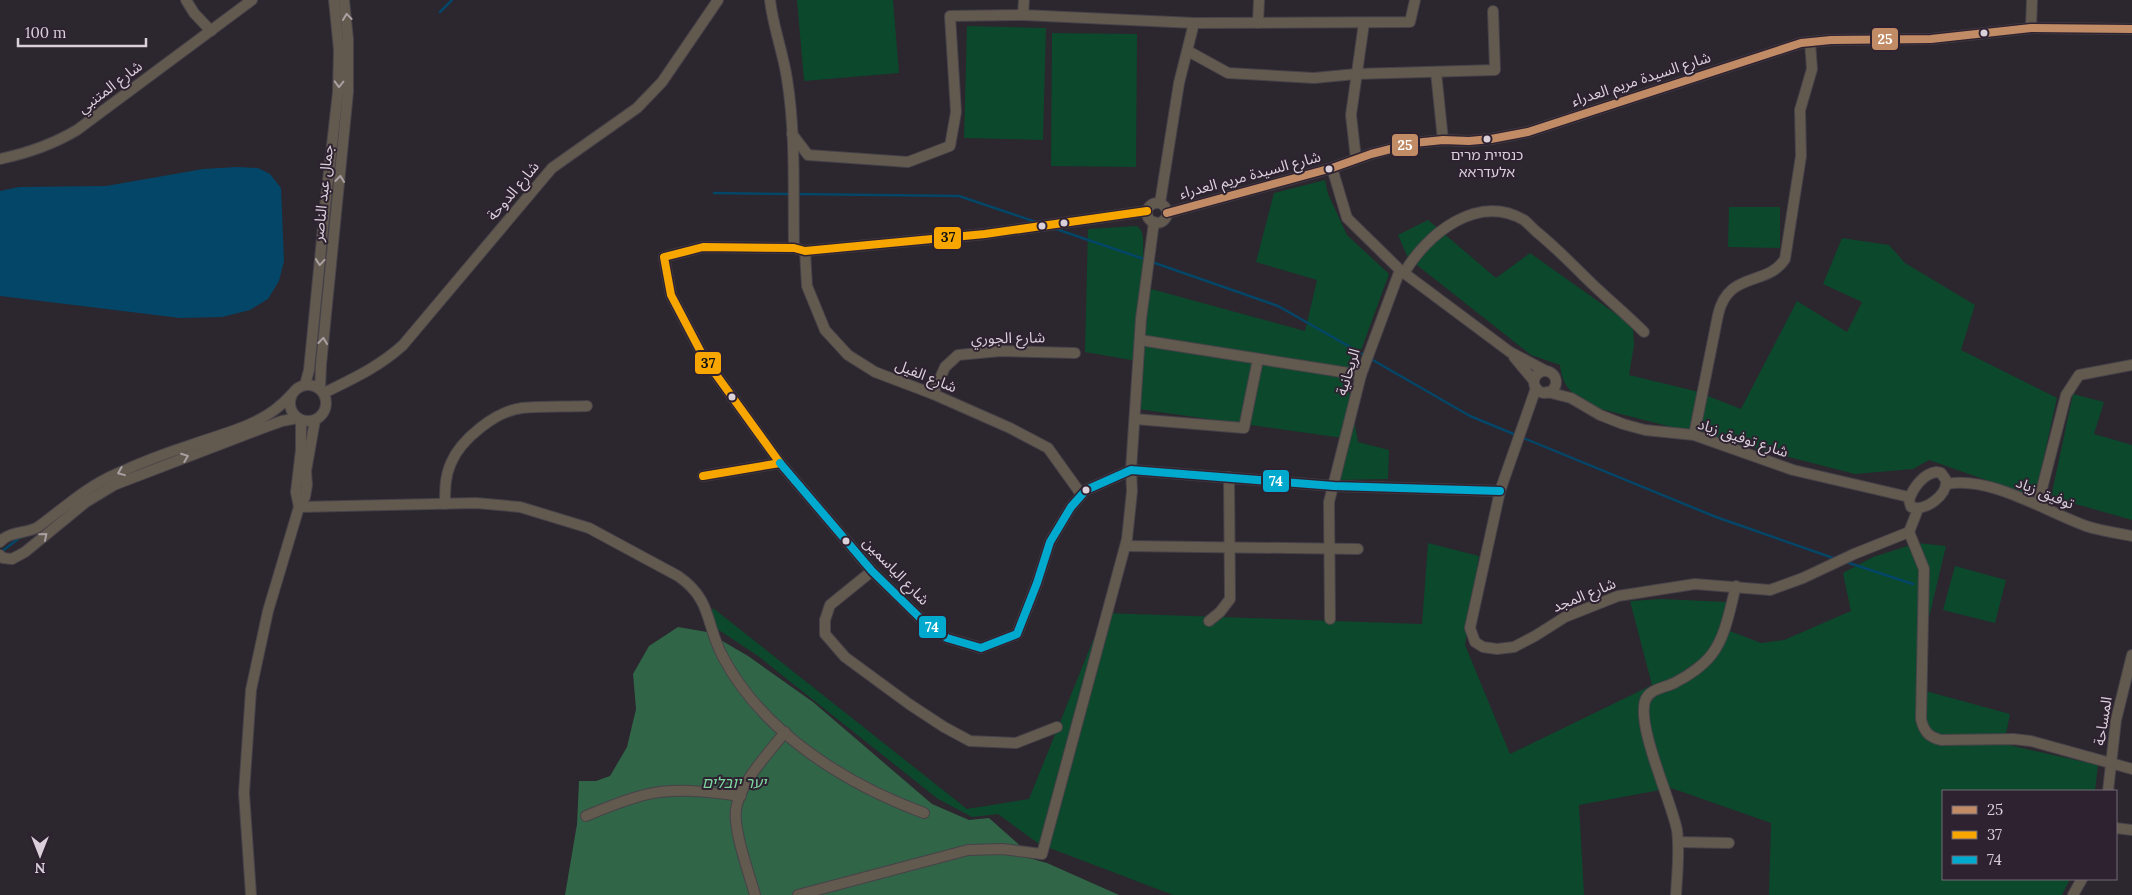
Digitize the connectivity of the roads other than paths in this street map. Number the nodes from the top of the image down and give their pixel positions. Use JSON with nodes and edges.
{"nodes":[{"id":1,"x":186,"y":0,"type":"edge"},
{"id":2,"x":252,"y":0,"type":"edge"},
{"id":3,"x":334,"y":0,"type":"edge"},
{"id":4,"x":344,"y":0,"type":"edge"},
{"id":5,"x":718,"y":0,"type":"edge"},
{"id":6,"x":1024,"y":0,"type":"edge"},
{"id":7,"x":1259,"y":0,"type":"edge"},
{"id":8,"x":1415,"y":0,"type":"edge"},
{"id":9,"x":2032,"y":0,"type":"edge"},
{"id":10,"x":770,"y":1,"type":"edge"},
{"id":11,"x":1493,"y":12,"type":"dead end"},
{"id":12,"x":1023,"y":15,"type":"junction"},
{"id":13,"x":1194,"y":23,"type":"junction"},
{"id":14,"x":1258,"y":23,"type":"junction"},
{"id":15,"x":1364,"y":23,"type":"junction"},
{"id":16,"x":2031,"y":28,"type":"junction"},
{"id":17,"x":2132,"y":29,"type":"edge"},
{"id":18,"x":211,"y":31,"type":"junction"},
{"id":19,"x":1810,"y":42,"type":"junction"},
{"id":20,"x":1188,"y":51,"type":"junction"},
{"id":21,"x":1436,"y":72,"type":"junction"},
{"id":22,"x":1356,"y":74,"type":"junction"},
{"id":23,"x":792,"y":134,"type":"junction"},
{"id":24,"x":1443,"y":140,"type":"junction"},
{"id":25,"x":0,"y":159,"type":"edge"},
{"id":26,"x":1356,"y":159,"type":"junction"},
{"id":27,"x":1332,"y":168,"type":"junction"},
{"id":28,"x":1160,"y":203,"type":"junction"},
{"id":29,"x":1147,"y":211,"type":"junction"},
{"id":30,"x":1167,"y":213,"type":"junction"},
{"id":31,"x":1154,"y":222,"type":"junction"},
{"id":32,"x":794,"y":248,"type":"junction"},
{"id":33,"x":805,"y":251,"type":"junction"},
{"id":34,"x":1402,"y":271,"type":"junction"},
{"id":35,"x":1644,"y":332,"type":"dead end"},
{"id":36,"x":1140,"y":340,"type":"junction"},
{"id":37,"x":1510,"y":352,"type":"junction"},
{"id":38,"x":1075,"y":353,"type":"dead end"},
{"id":39,"x":1258,"y":359,"type":"junction"},
{"id":40,"x":2132,"y":365,"type":"edge"},
{"id":41,"x":1546,"y":371,"type":"junction"},
{"id":42,"x":1362,"y":375,"type":"junction"},
{"id":43,"x":1555,"y":377,"type":"junction"},
{"id":44,"x":305,"y":385,"type":"junction"},
{"id":45,"x":1535,"y":385,"type":"junction"},
{"id":46,"x":322,"y":391,"type":"junction"},
{"id":47,"x":1547,"y":392,"type":"junction"},
{"id":48,"x":933,"y":394,"type":"junction"},
{"id":49,"x":291,"y":395,"type":"junction"},
{"id":50,"x":1571,"y":398,"type":"junction"},
{"id":51,"x":587,"y":406,"type":"dead end"},
{"id":52,"x":299,"y":419,"type":"junction"},
{"id":53,"x":315,"y":420,"type":"junction"},
{"id":54,"x":1135,"y":420,"type":"junction"},
{"id":55,"x":1694,"y":435,"type":"junction"},
{"id":56,"x":780,"y":463,"type":"junction"},
{"id":57,"x":1131,"y":470,"type":"junction"},
{"id":58,"x":703,"y":476,"type":"dead end"},
{"id":59,"x":1229,"y":478,"type":"junction"},
{"id":60,"x":1947,"y":484,"type":"junction"},
{"id":61,"x":1334,"y":486,"type":"junction"},
{"id":62,"x":1500,"y":492,"type":"junction"},
{"id":63,"x":1081,"y":494,"type":"junction"},
{"id":64,"x":1910,"y":497,"type":"junction"},
{"id":65,"x":445,"y":504,"type":"junction"},
{"id":66,"x":2038,"y":504,"type":"junction"},
{"id":67,"x":299,"y":507,"type":"junction"},
{"id":68,"x":1918,"y":509,"type":"junction"},
{"id":69,"x":1909,"y":532,"type":"junction"},
{"id":70,"x":2132,"y":536,"type":"edge"},
{"id":71,"x":0,"y":542,"type":"edge"},
{"id":72,"x":1126,"y":546,"type":"junction"},
{"id":73,"x":1231,"y":547,"type":"junction"},
{"id":74,"x":1330,"y":549,"type":"junction"},
{"id":75,"x":1358,"y":549,"type":"dead end"},
{"id":76,"x":1,"y":558,"type":"edge"},
{"id":77,"x":872,"y":571,"type":"junction"},
{"id":78,"x":1736,"y":586,"type":"junction"},
{"id":79,"x":1330,"y":619,"type":"dead end"},
{"id":80,"x":1208,"y":621,"type":"dead end"},
{"id":81,"x":2132,"y":656,"type":"edge"},
{"id":82,"x":1057,"y":727,"type":"dead end"},
{"id":83,"x":786,"y":732,"type":"junction"},
{"id":84,"x":2112,"y":763,"type":"junction"},
{"id":85,"x":2132,"y":769,"type":"edge"},
{"id":86,"x":2108,"y":790,"type":"edge"},
{"id":87,"x":740,"y":796,"type":"junction"},
{"id":88,"x":924,"y":813,"type":"dead end"},
{"id":89,"x":586,"y":816,"type":"dead end"},
{"id":90,"x":2117,"y":828,"type":"edge"},
{"id":91,"x":2132,"y":830,"type":"edge"},
{"id":92,"x":1678,"y":842,"type":"junction"},
{"id":93,"x":1729,"y":843,"type":"dead end"},
{"id":94,"x":2081,"y":880,"type":"edge"},
{"id":95,"x":251,"y":895,"type":"edge"},
{"id":96,"x":755,"y":895,"type":"edge"},
{"id":97,"x":798,"y":895,"type":"edge"},
{"id":98,"x":1676,"y":895,"type":"edge"},
{"id":99,"x":2073,"y":895,"type":"edge"}],
"edges":[{"from":1,"to":18,"type":"street"},
{"from":2,"to":18,"type":"street","name":"شارع المتنبي"},
{"from":3,"to":44,"type":"street","name":"جمال عبد الناصر","one_way":true},
{"from":46,"to":4,"type":"street","name":"جمال عبد الناصر","one_way":true},
{"from":5,"to":46,"type":"street","name":"شارع الدوحة"},
{"from":6,"to":12,"type":"street"},
{"from":7,"to":14,"type":"street"},
{"from":8,"to":15,"type":"street"},
{"from":9,"to":16,"type":"street"},
{"from":10,"to":23,"type":"street"},
{"from":11,"to":21,"type":"street"},
{"from":12,"to":13,"type":"street"},
{"from":12,"to":23,"type":"street"},
{"from":13,"to":14,"type":"street"},
{"from":13,"to":20,"type":"street"},
{"from":14,"to":15,"type":"street"},
{"from":15,"to":22,"type":"street"},
{"from":16,"to":17,"type":"street","name":"شارع السيدة مريم العدراء"},
{"from":16,"to":19,"type":"street","name":"شارع السيدة مريم العدراء"},
{"from":18,"to":25,"type":"street","name":"شارع المتنبي"},
{"from":19,"to":24,"type":"street","name":"شارع السيدة مريم العدراء"},
{"from":19,"to":55,"type":"street"},
{"from":20,"to":22,"type":"street"},
{"from":20,"to":28,"type":"street"},
{"from":21,"to":22,"type":"street"},
{"from":21,"to":24,"type":"street"},
{"from":22,"to":26,"type":"street"},
{"from":23,"to":32,"type":"street"},
{"from":24,"to":26,"type":"street","name":"شارع السيدة مريم العدراء"},
{"from":26,"to":27,"type":"street","name":"شارع السيدة مريم العدراء"},
{"from":27,"to":30,"type":"street","name":"شارع السيدة مريم العدراء"},
{"from":27,"to":34,"type":"street"},
{"from":28,"to":29,"type":"street"},
{"from":28,"to":30,"type":"street"},
{"from":29,"to":31,"type":"street"},
{"from":29,"to":33,"type":"street"},
{"from":30,"to":31,"type":"street"},
{"from":31,"to":36,"type":"street"},
{"from":32,"to":33,"type":"street"},
{"from":32,"to":56,"type":"street","name":"شارع الياسمين"},
{"from":33,"to":48,"type":"street","name":"شارع الفيل"},
{"from":34,"to":35,"type":"street","name":"الريحانية"},
{"from":34,"to":37,"type":"street"},
{"from":34,"to":42,"type":"street","name":"الريحانية"},
{"from":36,"to":39,"type":"street"},
{"from":36,"to":54,"type":"street"},
{"from":37,"to":41,"type":"street"},
{"from":37,"to":45,"type":"street"},
{"from":38,"to":48,"type":"street","name":"شارع الجوري"},
{"from":39,"to":42,"type":"street"},
{"from":39,"to":54,"type":"street"},
{"from":40,"to":66,"type":"street"},
{"from":41,"to":43,"type":"street"},
{"from":41,"to":45,"type":"street"},
{"from":42,"to":61,"type":"street","name":"الريحانية"},
{"from":43,"to":47,"type":"street"},
{"from":43,"to":50,"type":"street"},
{"from":44,"to":46,"type":"street"},
{"from":44,"to":49,"type":"street"},
{"from":45,"to":47,"type":"street"},
{"from":45,"to":62,"type":"street","name":"شارع المجد"},
{"from":46,"to":53,"type":"street"},
{"from":47,"to":50,"type":"street"},
{"from":48,"to":63,"type":"street","name":"شارع الفيل"},
{"from":49,"to":52,"type":"street"},
{"from":49,"to":71,"type":"street","one_way":true},
{"from":50,"to":55,"type":"street","name":"شارع توفيق زياد"},
{"from":51,"to":65,"type":"street"},
{"from":52,"to":53,"type":"street"},
{"from":52,"to":67,"type":"street"},
{"from":76,"to":52,"type":"street","one_way":true},
{"from":53,"to":67,"type":"street"},
{"from":54,"to":57,"type":"street"},
{"from":55,"to":64,"type":"street","name":"شارع توفيق زياد"},
{"from":56,"to":58,"type":"street"},
{"from":56,"to":77,"type":"street","name":"شارع الياسمين"},
{"from":57,"to":59,"type":"street"},
{"from":57,"to":63,"type":"street","name":"شارع الياسمين"},
{"from":57,"to":72,"type":"street"},
{"from":59,"to":61,"type":"street"},
{"from":59,"to":73,"type":"street"},
{"from":60,"to":64,"type":"street"},
{"from":60,"to":66,"type":"street","name":"توفيق زياد"},
{"from":60,"to":68,"type":"street"},
{"from":61,"to":62,"type":"street"},
{"from":61,"to":74,"type":"street","name":"الريحانية"},
{"from":62,"to":78,"type":"street","name":"شارع المجد"},
{"from":63,"to":77,"type":"street","name":"شارع الياسمين"},
{"from":64,"to":68,"type":"street"},
{"from":65,"to":67,"type":"street"},
{"from":65,"to":83,"type":"street"},
{"from":66,"to":70,"type":"street","name":"توفيق زياد"},
{"from":67,"to":95,"type":"street"},
{"from":68,"to":69,"type":"street"},
{"from":69,"to":78,"type":"street","name":"شارع المجد"},
{"from":69,"to":84,"type":"street"},
{"from":72,"to":73,"type":"street"},
{"from":72,"to":97,"type":"street"},
{"from":73,"to":74,"type":"street"},
{"from":73,"to":80,"type":"street"},
{"from":74,"to":75,"type":"street"},
{"from":74,"to":79,"type":"street","name":"الريحانية"},
{"from":77,"to":82,"type":"street"},
{"from":78,"to":92,"type":"street"},
{"from":81,"to":84,"type":"street","name":"المساحة"},
{"from":83,"to":87,"type":"street"},
{"from":83,"to":88,"type":"street"},
{"from":84,"to":85,"type":"street"},
{"from":84,"to":86,"type":"street","name":"المساحة"},
{"from":87,"to":89,"type":"street"},
{"from":87,"to":96,"type":"street"},
{"from":90,"to":91,"type":"street"},
{"from":92,"to":93,"type":"street"},
{"from":92,"to":98,"type":"street"},
{"from":94,"to":99,"type":"street"}]}
